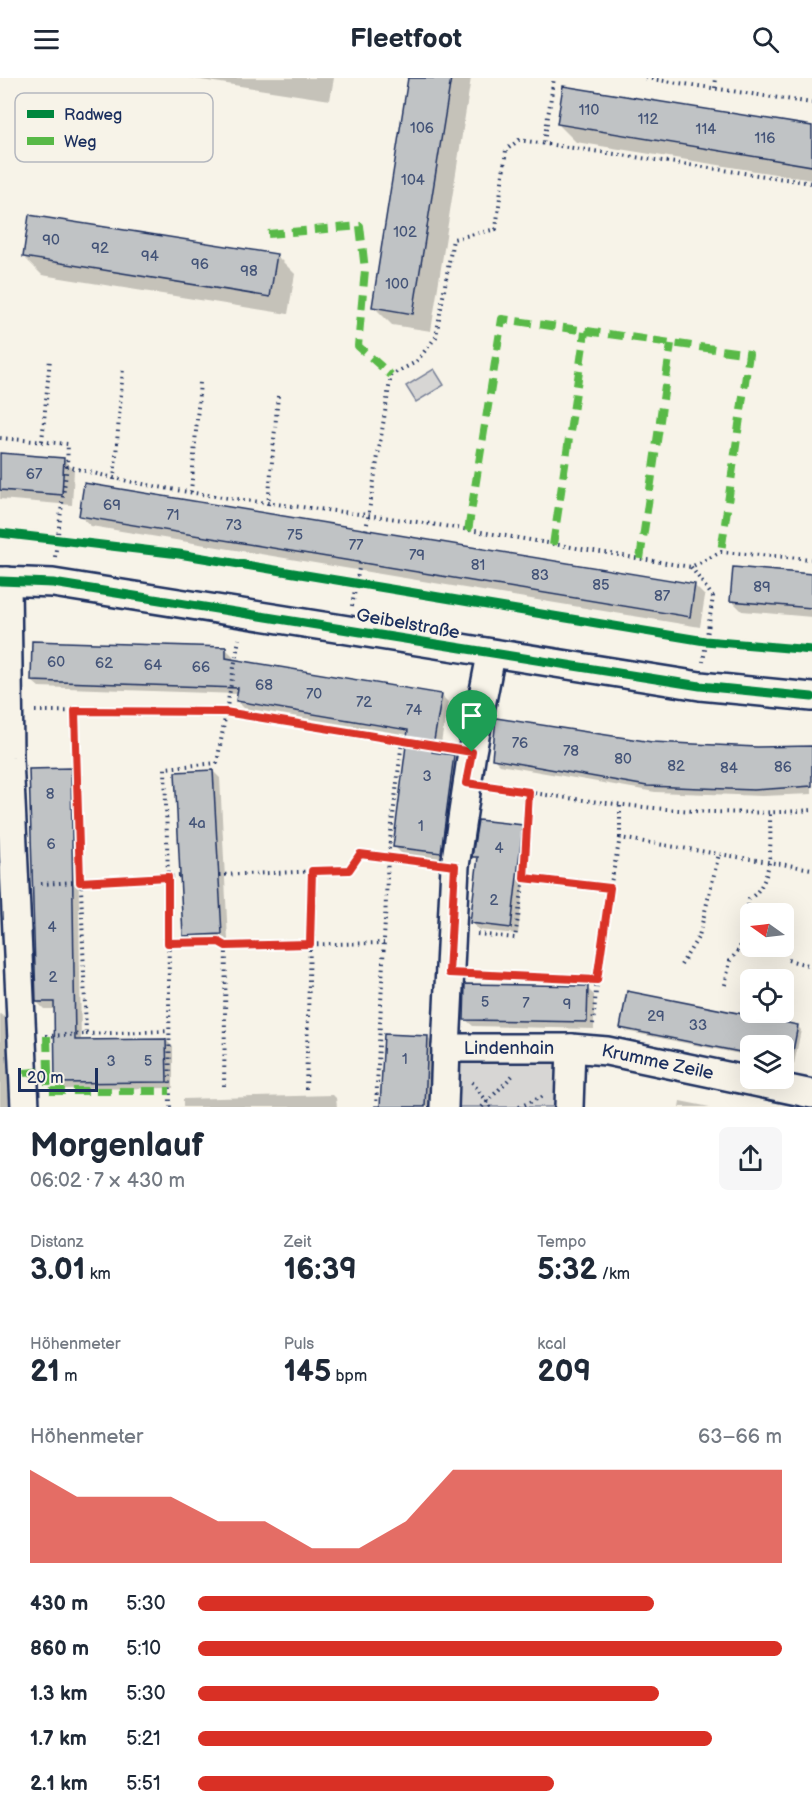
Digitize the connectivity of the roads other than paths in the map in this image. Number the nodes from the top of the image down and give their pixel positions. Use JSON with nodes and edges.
{"nodes":[{"id":1,"x":4,"y":581,"type":"edge"},
{"id":2,"x":491,"y":655,"type":"junction"},
{"id":3,"x":812,"y":698,"type":"edge"},
{"id":4,"x":446,"y":1048,"type":"junction"},
{"id":5,"x":581,"y":1049,"type":"junction"},
{"id":6,"x":812,"y":1094,"type":"edge"},
{"id":7,"x":25,"y":1107,"type":"edge"},
{"id":8,"x":444,"y":1107,"type":"edge"},
{"id":9,"x":569,"y":1107,"type":"edge"}],
"edges":[{"from":1,"to":2,"type":"street","name":"Geibelstraße"},
{"from":1,"to":7,"type":"street"},
{"from":2,"to":3,"type":"street","name":"Geibelstraße"},
{"from":2,"to":4,"type":"street"},
{"from":4,"to":5,"type":"street","name":"Lindenhain"},
{"from":4,"to":8,"type":"street","name":"Lindenhain"},
{"from":5,"to":6,"type":"street","name":"Krumme Zeile"},
{"from":5,"to":9,"type":"street","name":"Lindenhain"}]}
